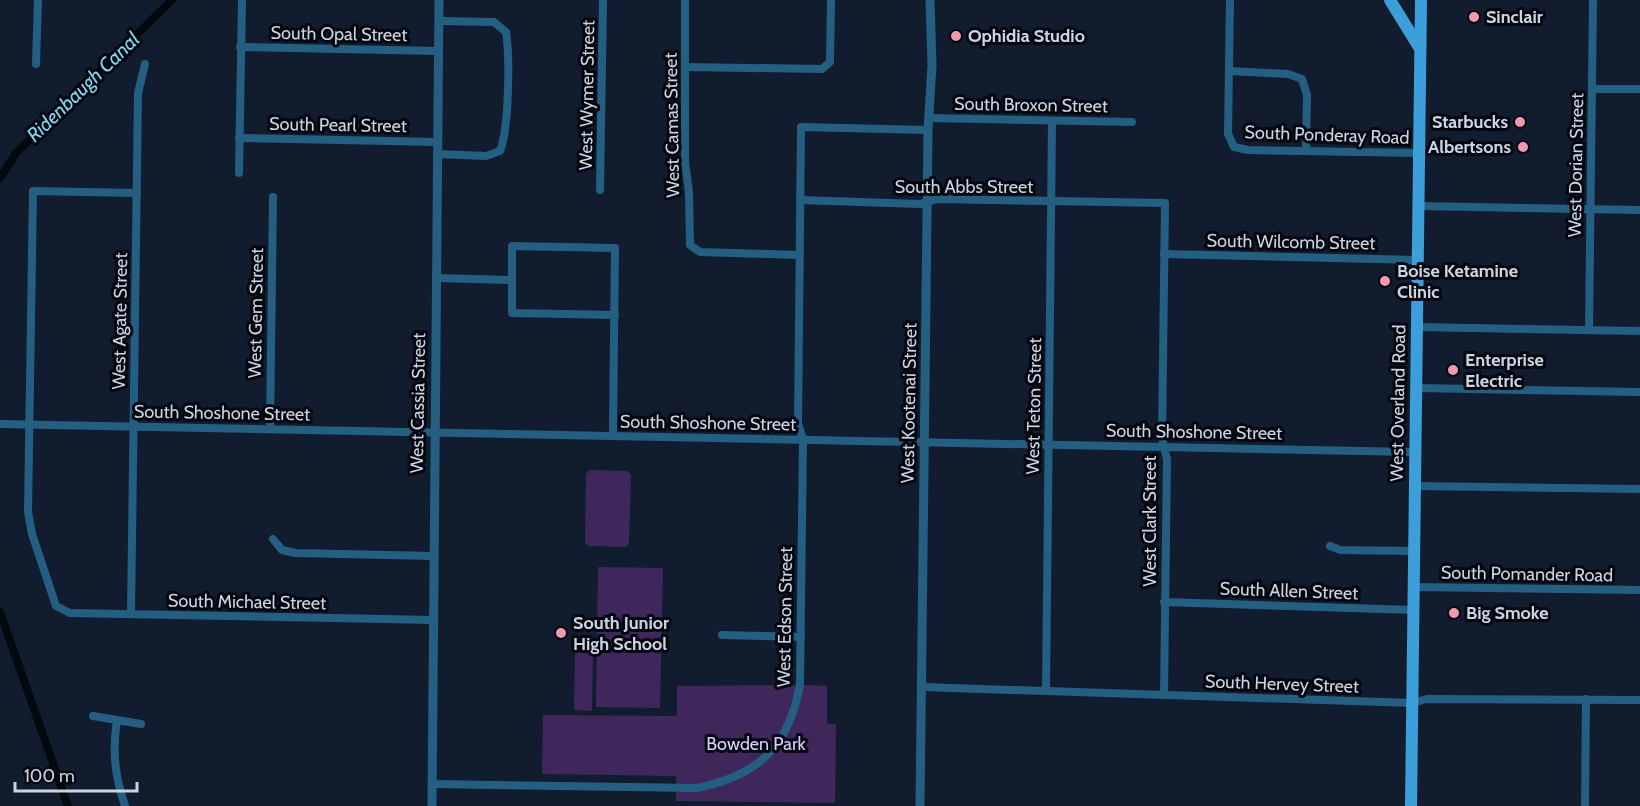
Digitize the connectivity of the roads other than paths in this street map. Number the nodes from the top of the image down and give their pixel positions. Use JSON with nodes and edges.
{"nodes":[{"id":1,"x":38,"y":0,"type":"edge"},
{"id":2,"x":242,"y":0,"type":"edge"},
{"id":3,"x":439,"y":0,"type":"edge"},
{"id":4,"x":603,"y":0,"type":"edge"},
{"id":5,"x":685,"y":0,"type":"edge"},
{"id":6,"x":831,"y":0,"type":"edge"},
{"id":7,"x":930,"y":0,"type":"edge"},
{"id":8,"x":1230,"y":0,"type":"edge"},
{"id":9,"x":1390,"y":0,"type":"edge"},
{"id":10,"x":1421,"y":0,"type":"edge"},
{"id":11,"x":1593,"y":0,"type":"edge"},
{"id":12,"x":440,"y":21,"type":"junction"},
{"id":13,"x":240,"y":47,"type":"junction"},
{"id":14,"x":1420,"y":49,"type":"junction"},
{"id":15,"x":438,"y":51,"type":"junction"},
{"id":16,"x":36,"y":64,"type":"dead end"},
{"id":17,"x":145,"y":64,"type":"dead end"},
{"id":18,"x":685,"y":67,"type":"junction"},
{"id":19,"x":1229,"y":70,"type":"junction"},
{"id":20,"x":1592,"y":89,"type":"junction"},
{"id":21,"x":1640,"y":89,"type":"edge"},
{"id":22,"x":929,"y":118,"type":"junction"},
{"id":23,"x":1052,"y":121,"type":"junction"},
{"id":24,"x":1132,"y":122,"type":"dead end"},
{"id":25,"x":928,"y":130,"type":"junction"},
{"id":26,"x":239,"y":138,"type":"junction"},
{"id":27,"x":437,"y":142,"type":"junction"},
{"id":28,"x":1306,"y":151,"type":"junction"},
{"id":29,"x":1419,"y":153,"type":"junction"},
{"id":30,"x":437,"y":154,"type":"junction"},
{"id":31,"x":239,"y":173,"type":"dead end"},
{"id":32,"x":600,"y":190,"type":"dead end"},
{"id":33,"x":137,"y":193,"type":"junction"},
{"id":34,"x":273,"y":197,"type":"dead end"},
{"id":35,"x":800,"y":200,"type":"junction"},
{"id":36,"x":928,"y":202,"type":"junction"},
{"id":37,"x":1051,"y":202,"type":"junction"},
{"id":38,"x":1165,"y":203,"type":"joint"},
{"id":39,"x":1419,"y":206,"type":"junction"},
{"id":40,"x":1591,"y":209,"type":"junction"},
{"id":41,"x":1640,"y":210,"type":"edge"},
{"id":42,"x":1164,"y":254,"type":"junction"},
{"id":43,"x":800,"y":255,"type":"junction"},
{"id":44,"x":1418,"y":260,"type":"junction"},
{"id":45,"x":436,"y":278,"type":"junction"},
{"id":46,"x":512,"y":280,"type":"junction"},
{"id":47,"x":615,"y":315,"type":"junction"},
{"id":48,"x":1417,"y":327,"type":"junction"},
{"id":49,"x":1589,"y":330,"type":"junction"},
{"id":50,"x":1640,"y":331,"type":"edge"},
{"id":51,"x":1416,"y":388,"type":"junction"},
{"id":52,"x":1640,"y":392,"type":"edge"},
{"id":53,"x":0,"y":424,"type":"edge"},
{"id":54,"x":29,"y":424,"type":"junction"},
{"id":55,"x":134,"y":426,"type":"junction"},
{"id":56,"x":270,"y":429,"type":"junction"},
{"id":57,"x":434,"y":433,"type":"junction"},
{"id":58,"x":613,"y":436,"type":"junction"},
{"id":59,"x":803,"y":440,"type":"junction"},
{"id":60,"x":926,"y":442,"type":"junction"},
{"id":61,"x":1048,"y":444,"type":"junction"},
{"id":62,"x":1165,"y":447,"type":"junction"},
{"id":63,"x":1415,"y":452,"type":"junction"},
{"id":64,"x":1415,"y":486,"type":"junction"},
{"id":65,"x":1640,"y":489,"type":"edge"},
{"id":66,"x":273,"y":539,"type":"dead end"},
{"id":67,"x":1330,"y":546,"type":"dead end"},
{"id":68,"x":1414,"y":551,"type":"junction"},
{"id":69,"x":434,"y":556,"type":"junction"},
{"id":70,"x":1414,"y":588,"type":"junction"},
{"id":71,"x":1640,"y":590,"type":"edge"},
{"id":72,"x":1164,"y":602,"type":"junction"},
{"id":73,"x":1413,"y":609,"type":"junction"},
{"id":74,"x":131,"y":614,"type":"junction"},
{"id":75,"x":434,"y":620,"type":"junction"},
{"id":76,"x":722,"y":635,"type":"dead end"},
{"id":77,"x":801,"y":637,"type":"junction"},
{"id":78,"x":922,"y":687,"type":"junction"},
{"id":79,"x":1046,"y":691,"type":"junction"},
{"id":80,"x":1164,"y":695,"type":"junction"},
{"id":81,"x":1586,"y":699,"type":"junction"},
{"id":82,"x":1640,"y":700,"type":"edge"},
{"id":83,"x":1412,"y":703,"type":"junction"},
{"id":84,"x":93,"y":716,"type":"dead end"},
{"id":85,"x":117,"y":720,"type":"junction"},
{"id":86,"x":141,"y":724,"type":"dead end"},
{"id":87,"x":432,"y":784,"type":"junction"},
{"id":88,"x":125,"y":806,"type":"edge"},
{"id":89,"x":432,"y":806,"type":"edge"},
{"id":90,"x":920,"y":806,"type":"edge"},
{"id":91,"x":1411,"y":806,"type":"edge"},
{"id":92,"x":1585,"y":806,"type":"edge"}],
"edges":[{"from":1,"to":16,"type":"street"},
{"from":2,"to":13,"type":"street"},
{"from":3,"to":12,"type":"street","name":"West Cassia Street"},
{"from":4,"to":32,"type":"street","name":"West Wymer Street"},
{"from":5,"to":18,"type":"street","name":"West Camas Street"},
{"from":6,"to":18,"type":"street"},
{"from":7,"to":22,"type":"street","name":"West Kootenai Street"},
{"from":8,"to":19,"type":"street"},
{"from":9,"to":14,"type":"main road"},
{"from":10,"to":14,"type":"main road","name":"West Overland Road"},
{"from":11,"to":20,"type":"street","name":"West Dorian Street"},
{"from":12,"to":15,"type":"street","name":"West Cassia Street"},
{"from":12,"to":30,"type":"street"},
{"from":13,"to":15,"type":"street","name":"South Opal Street"},
{"from":13,"to":26,"type":"street"},
{"from":14,"to":29,"type":"main road","name":"West Overland Road"},
{"from":15,"to":27,"type":"street","name":"West Cassia Street"},
{"from":17,"to":33,"type":"street","name":"West Agate Street"},
{"from":18,"to":43,"type":"street","name":"West Camas Street"},
{"from":19,"to":28,"type":"street"},
{"from":19,"to":28,"type":"street","name":"South Ponderay Road"},
{"from":20,"to":21,"type":"street"},
{"from":20,"to":40,"type":"street","name":"West Dorian Street"},
{"from":22,"to":23,"type":"street","name":"South Broxon Street"},
{"from":22,"to":25,"type":"street","name":"West Kootenai Street"},
{"from":23,"to":24,"type":"street","name":"South Broxon Street"},
{"from":23,"to":37,"type":"street","name":"West Teton Street"},
{"from":25,"to":35,"type":"street","name":"West Edson Street"},
{"from":25,"to":36,"type":"street","name":"West Kootenai Street"},
{"from":26,"to":27,"type":"street","name":"South Pearl Street"},
{"from":26,"to":31,"type":"street"},
{"from":27,"to":30,"type":"street","name":"West Cassia Street"},
{"from":28,"to":29,"type":"street","name":"South Ponderay Road"},
{"from":29,"to":39,"type":"main road","name":"West Overland Road"},
{"from":30,"to":45,"type":"street","name":"West Cassia Street"},
{"from":33,"to":54,"type":"street"},
{"from":33,"to":55,"type":"street","name":"West Agate Street"},
{"from":34,"to":56,"type":"street","name":"West Gem Street"},
{"from":35,"to":36,"type":"street","name":"South Abbs Street"},
{"from":35,"to":43,"type":"street","name":"West Edson Street"},
{"from":36,"to":37,"type":"street","name":"South Abbs Street"},
{"from":36,"to":60,"type":"street","name":"West Kootenai Street"},
{"from":37,"to":38,"type":"street","name":"South Abbs Street"},
{"from":37,"to":61,"type":"street","name":"West Teton Street"},
{"from":38,"to":42,"type":"street","name":"West Clark Street"},
{"from":39,"to":40,"type":"street"},
{"from":39,"to":44,"type":"main road","name":"West Overland Road"},
{"from":40,"to":41,"type":"street"},
{"from":40,"to":49,"type":"street","name":"West Dorian Street"},
{"from":42,"to":44,"type":"street","name":"South Wilcomb Street"},
{"from":42,"to":62,"type":"street","name":"West Clark Street"},
{"from":43,"to":59,"type":"street","name":"West Edson Street"},
{"from":44,"to":48,"type":"main road","name":"West Overland Road"},
{"from":45,"to":46,"type":"street"},
{"from":45,"to":57,"type":"street","name":"West Cassia Street"},
{"from":46,"to":47,"type":"street"},
{"from":46,"to":47,"type":"street"},
{"from":47,"to":58,"type":"street"},
{"from":48,"to":49,"type":"street"},
{"from":48,"to":51,"type":"main road","name":"West Overland Road"},
{"from":49,"to":50,"type":"street"},
{"from":51,"to":52,"type":"street"},
{"from":51,"to":63,"type":"main road","name":"West Overland Road"},
{"from":53,"to":54,"type":"street","name":"South Shoshone Street"},
{"from":54,"to":55,"type":"street","name":"South Shoshone Street"},
{"from":54,"to":74,"type":"street","name":"South Michael Street"},
{"from":55,"to":56,"type":"street","name":"South Shoshone Street"},
{"from":55,"to":74,"type":"street","name":"West Agate Street"},
{"from":56,"to":57,"type":"street","name":"South Shoshone Street"},
{"from":57,"to":58,"type":"street","name":"South Shoshone Street"},
{"from":57,"to":69,"type":"street","name":"West Cassia Street"},
{"from":58,"to":59,"type":"street","name":"South Shoshone Street"},
{"from":59,"to":60,"type":"street","name":"South Shoshone Street"},
{"from":59,"to":77,"type":"street","name":"West Edson Street"},
{"from":60,"to":61,"type":"street","name":"South Shoshone Street"},
{"from":60,"to":78,"type":"street","name":"West Kootenai Street"},
{"from":61,"to":62,"type":"street","name":"South Shoshone Street"},
{"from":61,"to":79,"type":"street","name":"West Teton Street"},
{"from":62,"to":63,"type":"street","name":"South Shoshone Street"},
{"from":62,"to":72,"type":"street","name":"West Clark Street"},
{"from":63,"to":64,"type":"main road","name":"West Overland Road"},
{"from":64,"to":65,"type":"street"},
{"from":64,"to":68,"type":"main road","name":"West Overland Road"},
{"from":66,"to":69,"type":"street"},
{"from":67,"to":68,"type":"street"},
{"from":68,"to":70,"type":"main road","name":"West Overland Road"},
{"from":69,"to":75,"type":"street","name":"West Cassia Street"},
{"from":70,"to":71,"type":"street","name":"South Pomander Road"},
{"from":70,"to":73,"type":"main road","name":"West Overland Road"},
{"from":72,"to":73,"type":"street","name":"South Allen Street"},
{"from":72,"to":80,"type":"street","name":"West Clark Street"},
{"from":73,"to":83,"type":"main road","name":"West Overland Road"},
{"from":74,"to":75,"type":"street","name":"South Michael Street"},
{"from":75,"to":87,"type":"street","name":"West Cassia Street"},
{"from":76,"to":77,"type":"street"},
{"from":77,"to":87,"type":"street","name":"West Edson Street"},
{"from":78,"to":79,"type":"street","name":"South Hervey Street"},
{"from":78,"to":90,"type":"street","name":"West Kootenai Street"},
{"from":79,"to":80,"type":"street","name":"South Hervey Street"},
{"from":80,"to":83,"type":"street","name":"South Hervey Street"},
{"from":81,"to":82,"type":"street","name":"South Hervey Street"},
{"from":81,"to":83,"type":"street","name":"South Hervey Street"},
{"from":81,"to":92,"type":"street"},
{"from":83,"to":91,"type":"main road","name":"West Overland Road"},
{"from":84,"to":85,"type":"street"},
{"from":85,"to":86,"type":"street"},
{"from":85,"to":88,"type":"street"},
{"from":87,"to":89,"type":"street","name":"West Cassia Street"}]}
